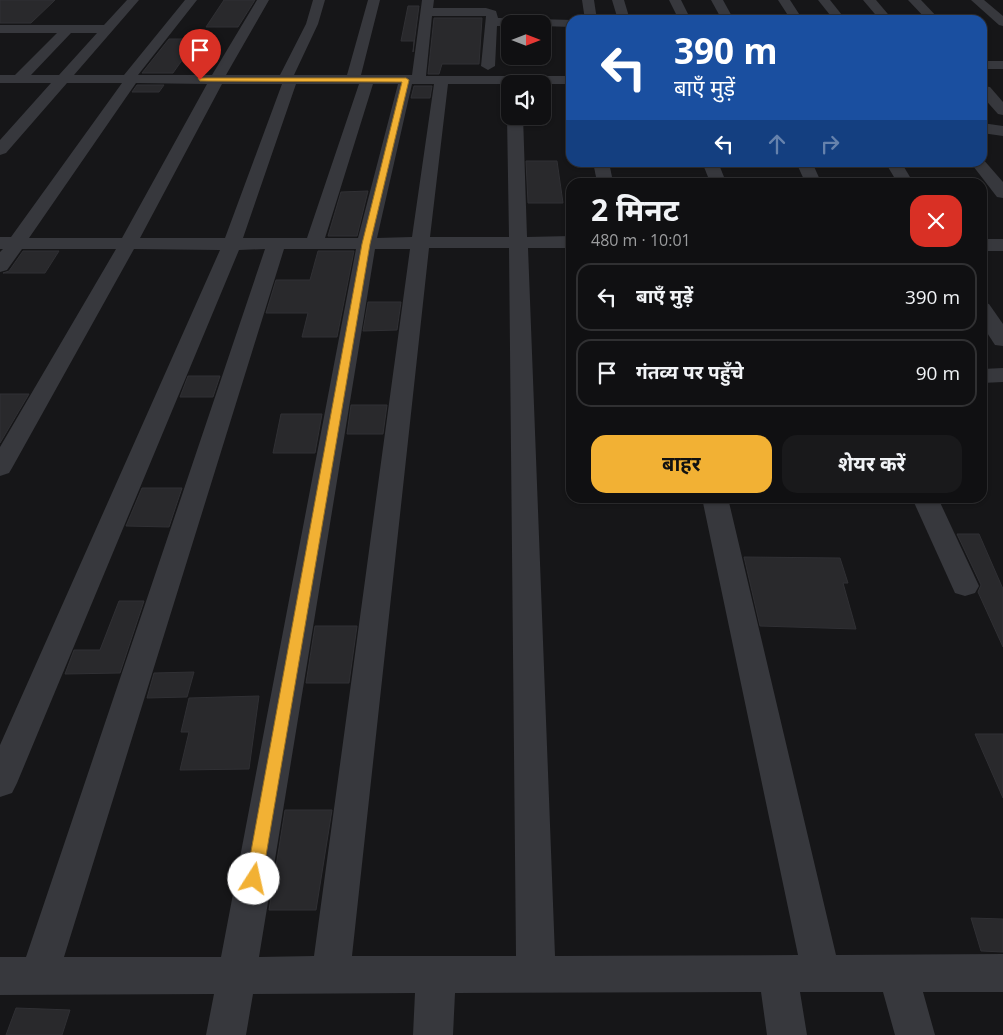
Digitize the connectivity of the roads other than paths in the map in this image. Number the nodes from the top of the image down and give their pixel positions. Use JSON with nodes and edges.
{"nodes":[{"id":1,"x":133,"y":0,"type":"edge"},
{"id":2,"x":191,"y":0,"type":"edge"},
{"id":3,"x":263,"y":0,"type":"edge"},
{"id":4,"x":319,"y":0,"type":"edge"},
{"id":5,"x":374,"y":0,"type":"edge"},
{"id":6,"x":588,"y":0,"type":"edge"},
{"id":7,"x":618,"y":0,"type":"edge"},
{"id":8,"x":675,"y":0,"type":"edge"},
{"id":9,"x":717,"y":0,"type":"edge"},
{"id":10,"x":784,"y":0,"type":"edge"},
{"id":11,"x":824,"y":0,"type":"edge"},
{"id":12,"x":869,"y":0,"type":"edge"},
{"id":13,"x":914,"y":0,"type":"edge"},
{"id":14,"x":977,"y":0,"type":"edge"},
{"id":15,"x":427,"y":6,"type":"edge"},
{"id":16,"x":526,"y":7,"type":"dead end"},
{"id":17,"x":528,"y":15,"type":"edge"},
{"id":18,"x":590,"y":15,"type":"edge"},
{"id":19,"x":622,"y":15,"type":"edge"},
{"id":20,"x":682,"y":15,"type":"edge"},
{"id":21,"x":725,"y":15,"type":"edge"},
{"id":22,"x":794,"y":15,"type":"edge"},
{"id":23,"x":836,"y":15,"type":"edge"},
{"id":24,"x":882,"y":15,"type":"edge"},
{"id":25,"x":929,"y":15,"type":"edge"},
{"id":26,"x":490,"y":22,"type":"junction"},
{"id":27,"x":501,"y":22,"type":"edge"},
{"id":28,"x":1003,"y":22,"type":"edge"},
{"id":29,"x":551,"y":23,"type":"edge"},
{"id":30,"x":566,"y":23,"type":"edge"},
{"id":31,"x":68,"y":29,"type":"junction"},
{"id":32,"x":107,"y":29,"type":"junction"},
{"id":33,"x":1,"y":30,"type":"edge"},
{"id":34,"x":1003,"y":65,"type":"edge"},
{"id":35,"x":488,"y":66,"type":"dead end"},
{"id":36,"x":987,"y":66,"type":"edge"},
{"id":37,"x":0,"y":80,"type":"edge"},
{"id":38,"x":19,"y":80,"type":"junction"},
{"id":39,"x":61,"y":80,"type":"junction"},
{"id":40,"x":130,"y":80,"type":"junction"},
{"id":41,"x":217,"y":80,"type":"junction"},
{"id":42,"x":288,"y":80,"type":"junction"},
{"id":43,"x":360,"y":80,"type":"junction"},
{"id":44,"x":423,"y":80,"type":"junction"},
{"id":45,"x":551,"y":80,"type":"edge"},
{"id":46,"x":566,"y":80,"type":"edge"},
{"id":47,"x":501,"y":82,"type":"edge"},
{"id":48,"x":987,"y":90,"type":"edge"},
{"id":49,"x":1003,"y":90,"type":"edge"},
{"id":50,"x":987,"y":93,"type":"edge"},
{"id":51,"x":1003,"y":111,"type":"edge"},
{"id":52,"x":516,"y":125,"type":"edge"},
{"id":53,"x":987,"y":129,"type":"edge"},
{"id":54,"x":1003,"y":131,"type":"edge"},
{"id":55,"x":0,"y":150,"type":"edge"},
{"id":56,"x":896,"y":167,"type":"edge"},
{"id":57,"x":982,"y":167,"type":"edge"},
{"id":58,"x":903,"y":178,"type":"edge"},
{"id":59,"x":1003,"y":193,"type":"edge"},
{"id":60,"x":518,"y":242,"type":"junction"},
{"id":61,"x":566,"y":242,"type":"edge"},
{"id":62,"x":8,"y":243,"type":"edge"},
{"id":63,"x":420,"y":243,"type":"junction"},
{"id":64,"x":128,"y":244,"type":"junction"},
{"id":65,"x":232,"y":244,"type":"junction"},
{"id":66,"x":276,"y":244,"type":"junction"},
{"id":67,"x":314,"y":244,"type":"junction"},
{"id":68,"x":366,"y":244,"type":"junction"},
{"id":69,"x":987,"y":244,"type":"edge"},
{"id":70,"x":1003,"y":245,"type":"edge"},
{"id":71,"x":0,"y":266,"type":"edge"},
{"id":72,"x":987,"y":316,"type":"edge"},
{"id":73,"x":1003,"y":340,"type":"edge"},
{"id":74,"x":1003,"y":375,"type":"edge"},
{"id":75,"x":987,"y":376,"type":"edge"},
{"id":76,"x":0,"y":468,"type":"edge"},
{"id":77,"x":716,"y":503,"type":"edge"},
{"id":78,"x":927,"y":503,"type":"edge"},
{"id":79,"x":965,"y":586,"type":"dead end"},
{"id":80,"x":0,"y":783,"type":"edge"},
{"id":81,"x":820,"y":973,"type":"junction"},
{"id":82,"x":898,"y":973,"type":"junction"},
{"id":83,"x":1003,"y":973,"type":"edge"},
{"id":84,"x":436,"y":974,"type":"junction"},
{"id":85,"x":536,"y":974,"type":"junction"},
{"id":86,"x":778,"y":974,"type":"junction"},
{"id":87,"x":237,"y":975,"type":"junction"},
{"id":88,"x":331,"y":975,"type":"junction"},
{"id":89,"x":0,"y":976,"type":"edge"},
{"id":90,"x":39,"y":976,"type":"junction"},
{"id":91,"x":226,"y":1035,"type":"edge"},
{"id":92,"x":433,"y":1035,"type":"edge"},
{"id":93,"x":788,"y":1035,"type":"edge"},
{"id":94,"x":915,"y":1035,"type":"edge"}],
"edges":[{"from":1,"to":32,"type":"street"},
{"from":2,"to":40,"type":"street"},
{"from":3,"to":41,"type":"street"},
{"from":4,"to":42,"type":"street"},
{"from":5,"to":43,"type":"street"},
{"from":6,"to":18,"type":"street"},
{"from":7,"to":19,"type":"street"},
{"from":8,"to":20,"type":"street"},
{"from":9,"to":21,"type":"street"},
{"from":10,"to":22,"type":"street"},
{"from":11,"to":23,"type":"street"},
{"from":12,"to":24,"type":"street"},
{"from":13,"to":25,"type":"street"},
{"from":14,"to":28,"type":"street"},
{"from":15,"to":26,"type":"street"},
{"from":15,"to":44,"type":"street"},
{"from":16,"to":17,"type":"street"},
{"from":26,"to":27,"type":"street"},
{"from":26,"to":35,"type":"street"},
{"from":29,"to":30,"type":"street"},
{"from":31,"to":32,"type":"street"},
{"from":31,"to":33,"type":"street"},
{"from":31,"to":38,"type":"street"},
{"from":32,"to":39,"type":"street"},
{"from":34,"to":36,"type":"street"},
{"from":37,"to":38,"type":"street"},
{"from":38,"to":39,"type":"street"},
{"from":39,"to":40,"type":"street"},
{"from":39,"to":55,"type":"street"},
{"from":40,"to":41,"type":"street"},
{"from":40,"to":62,"type":"street"},
{"from":41,"to":42,"type":"street"},
{"from":41,"to":64,"type":"street"},
{"from":42,"to":43,"type":"street"},
{"from":42,"to":65,"type":"street"},
{"from":43,"to":44,"type":"street"},
{"from":43,"to":67,"type":"street"},
{"from":44,"to":47,"type":"street"},
{"from":44,"to":63,"type":"street"},
{"from":44,"to":68,"type":"street"},
{"from":45,"to":46,"type":"street"},
{"from":48,"to":49,"type":"street"},
{"from":50,"to":51,"type":"street"},
{"from":52,"to":60,"type":"street"},
{"from":53,"to":54,"type":"street"},
{"from":56,"to":58,"type":"street"},
{"from":57,"to":59,"type":"street"},
{"from":60,"to":61,"type":"street"},
{"from":60,"to":63,"type":"street"},
{"from":60,"to":85,"type":"street"},
{"from":62,"to":64,"type":"street"},
{"from":62,"to":71,"type":"street"},
{"from":63,"to":68,"type":"street"},
{"from":63,"to":88,"type":"street"},
{"from":64,"to":65,"type":"street"},
{"from":64,"to":76,"type":"street"},
{"from":65,"to":66,"type":"street"},
{"from":65,"to":80,"type":"street"},
{"from":66,"to":67,"type":"street"},
{"from":66,"to":90,"type":"street"},
{"from":67,"to":68,"type":"street"},
{"from":68,"to":87,"type":"street"},
{"from":69,"to":70,"type":"street"},
{"from":72,"to":73,"type":"street"},
{"from":74,"to":75,"type":"street"},
{"from":77,"to":81,"type":"street"},
{"from":78,"to":79,"type":"street"},
{"from":81,"to":82,"type":"street"},
{"from":81,"to":86,"type":"street"},
{"from":82,"to":83,"type":"street"},
{"from":82,"to":94,"type":"street"},
{"from":84,"to":85,"type":"street"},
{"from":84,"to":88,"type":"street"},
{"from":84,"to":92,"type":"street"},
{"from":85,"to":86,"type":"street"},
{"from":86,"to":93,"type":"street"},
{"from":87,"to":88,"type":"street"},
{"from":87,"to":90,"type":"street"},
{"from":87,"to":91,"type":"street"},
{"from":89,"to":90,"type":"street"}]}
